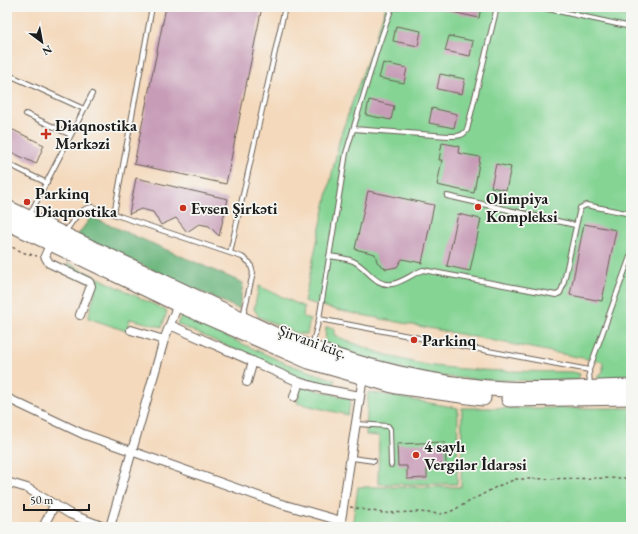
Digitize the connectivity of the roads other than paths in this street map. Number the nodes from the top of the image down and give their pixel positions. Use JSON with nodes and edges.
{"nodes":[{"id":1,"x":152,"y":7,"type":"edge"},
{"id":2,"x":285,"y":7,"type":"edge"},
{"id":3,"x":392,"y":7,"type":"edge"},
{"id":4,"x":497,"y":7,"type":"edge"},
{"id":5,"x":539,"y":7,"type":"edge"},
{"id":6,"x":631,"y":27,"type":"edge"},
{"id":7,"x":7,"y":74,"type":"edge"},
{"id":8,"x":92,"y":94,"type":"dead end"},
{"id":9,"x":84,"y":109,"type":"junction"},
{"id":10,"x":26,"y":114,"type":"dead end"},
{"id":11,"x":353,"y":129,"type":"junction"},
{"id":12,"x":71,"y":135,"type":"junction"},
{"id":13,"x":8,"y":164,"type":"edge"},
{"id":14,"x":47,"y":183,"type":"junction"},
{"id":15,"x":447,"y":196,"type":"dead end"},
{"id":16,"x":7,"y":208,"type":"edge"},
{"id":17,"x":114,"y":214,"type":"junction"},
{"id":18,"x":631,"y":214,"type":"edge"},
{"id":19,"x":28,"y":218,"type":"junction"},
{"id":20,"x":7,"y":222,"type":"edge"},
{"id":21,"x":575,"y":225,"type":"junction"},
{"id":22,"x":53,"y":245,"type":"junction"},
{"id":23,"x":230,"y":253,"type":"junction"},
{"id":24,"x":631,"y":254,"type":"edge"},
{"id":25,"x":329,"y":256,"type":"junction"},
{"id":26,"x":178,"y":304,"type":"junction"},
{"id":27,"x":80,"y":315,"type":"dead end"},
{"id":28,"x":319,"y":319,"type":"junction"},
{"id":29,"x":242,"y":320,"type":"junction"},
{"id":30,"x":170,"y":324,"type":"junction"},
{"id":31,"x":131,"y":330,"type":"dead end"},
{"id":32,"x":164,"y":340,"type":"junction"},
{"id":33,"x":311,"y":349,"type":"junction"},
{"id":34,"x":253,"y":361,"type":"junction"},
{"id":35,"x":589,"y":370,"type":"junction"},
{"id":36,"x":363,"y":377,"type":"junction"},
{"id":37,"x":247,"y":382,"type":"dead end"},
{"id":38,"x":299,"y":382,"type":"junction"},
{"id":39,"x":631,"y":387,"type":"edge"},
{"id":40,"x":590,"y":388,"type":"junction"},
{"id":41,"x":360,"y":396,"type":"junction"},
{"id":42,"x":294,"y":397,"type":"dead end"},
{"id":43,"x":631,"y":397,"type":"edge"},
{"id":44,"x":7,"y":398,"type":"edge"},
{"id":45,"x":357,"y":424,"type":"junction"},
{"id":46,"x":132,"y":452,"type":"junction"},
{"id":47,"x":352,"y":458,"type":"junction"},
{"id":48,"x":374,"y":461,"type":"dead end"},
{"id":49,"x":391,"y":465,"type":"dead end"},
{"id":50,"x":7,"y":482,"type":"edge"},
{"id":51,"x":55,"y":504,"type":"junction"},
{"id":52,"x":341,"y":524,"type":"edge"},
{"id":53,"x":43,"y":527,"type":"edge"},
{"id":54,"x":104,"y":527,"type":"edge"},
{"id":55,"x":110,"y":527,"type":"edge"}],
"edges":[{"from":1,"to":17,"type":"lane"},
{"from":2,"to":23,"type":"lane"},
{"from":3,"to":11,"type":"lane"},
{"from":4,"to":11,"type":"lane"},
{"from":5,"to":6,"type":"lane"},
{"from":7,"to":9,"type":"lane"},
{"from":8,"to":9,"type":"lane"},
{"from":9,"to":12,"type":"lane"},
{"from":10,"to":12,"type":"lane"},
{"from":11,"to":25,"type":"lane"},
{"from":12,"to":14,"type":"lane"},
{"from":13,"to":14,"type":"lane"},
{"from":14,"to":19,"type":"lane"},
{"from":15,"to":21,"type":"lane"},
{"from":16,"to":19,"type":"highway"},
{"from":17,"to":22,"type":"lane"},
{"from":17,"to":23,"type":"lane"},
{"from":18,"to":21,"type":"lane"},
{"from":19,"to":22,"type":"highway"},
{"from":20,"to":22,"type":"highway","name":"Şirvani küç."},
{"from":21,"to":25,"type":"lane"},
{"from":22,"to":26,"type":"highway","name":"Şirvani küç."},
{"from":22,"to":27,"type":"street"},
{"from":22,"to":29,"type":"highway"},
{"from":23,"to":29,"type":"lane"},
{"from":24,"to":35,"type":"lane"},
{"from":25,"to":28,"type":"lane"},
{"from":26,"to":30,"type":"street"},
{"from":26,"to":36,"type":"highway","name":"Şirvani küç."},
{"from":28,"to":33,"type":"lane"},
{"from":28,"to":35,"type":"lane"},
{"from":29,"to":33,"type":"highway"},
{"from":30,"to":32,"type":"street"},
{"from":30,"to":34,"type":"street"},
{"from":31,"to":32,"type":"street"},
{"from":32,"to":46,"type":"street"},
{"from":33,"to":40,"type":"highway"},
{"from":34,"to":37,"type":"street"},
{"from":34,"to":38,"type":"street"},
{"from":35,"to":40,"type":"lane"},
{"from":36,"to":41,"type":"street"},
{"from":36,"to":43,"type":"highway","name":"Şirvani küç."},
{"from":38,"to":41,"type":"street"},
{"from":38,"to":42,"type":"street"},
{"from":39,"to":40,"type":"highway"},
{"from":41,"to":45,"type":"street"},
{"from":44,"to":46,"type":"street"},
{"from":45,"to":47,"type":"street"},
{"from":45,"to":49,"type":"lane"},
{"from":46,"to":52,"type":"street"},
{"from":46,"to":55,"type":"street"},
{"from":47,"to":48,"type":"lane"},
{"from":47,"to":52,"type":"street"},
{"from":50,"to":51,"type":"street"},
{"from":51,"to":53,"type":"street"},
{"from":51,"to":54,"type":"street"}]}
